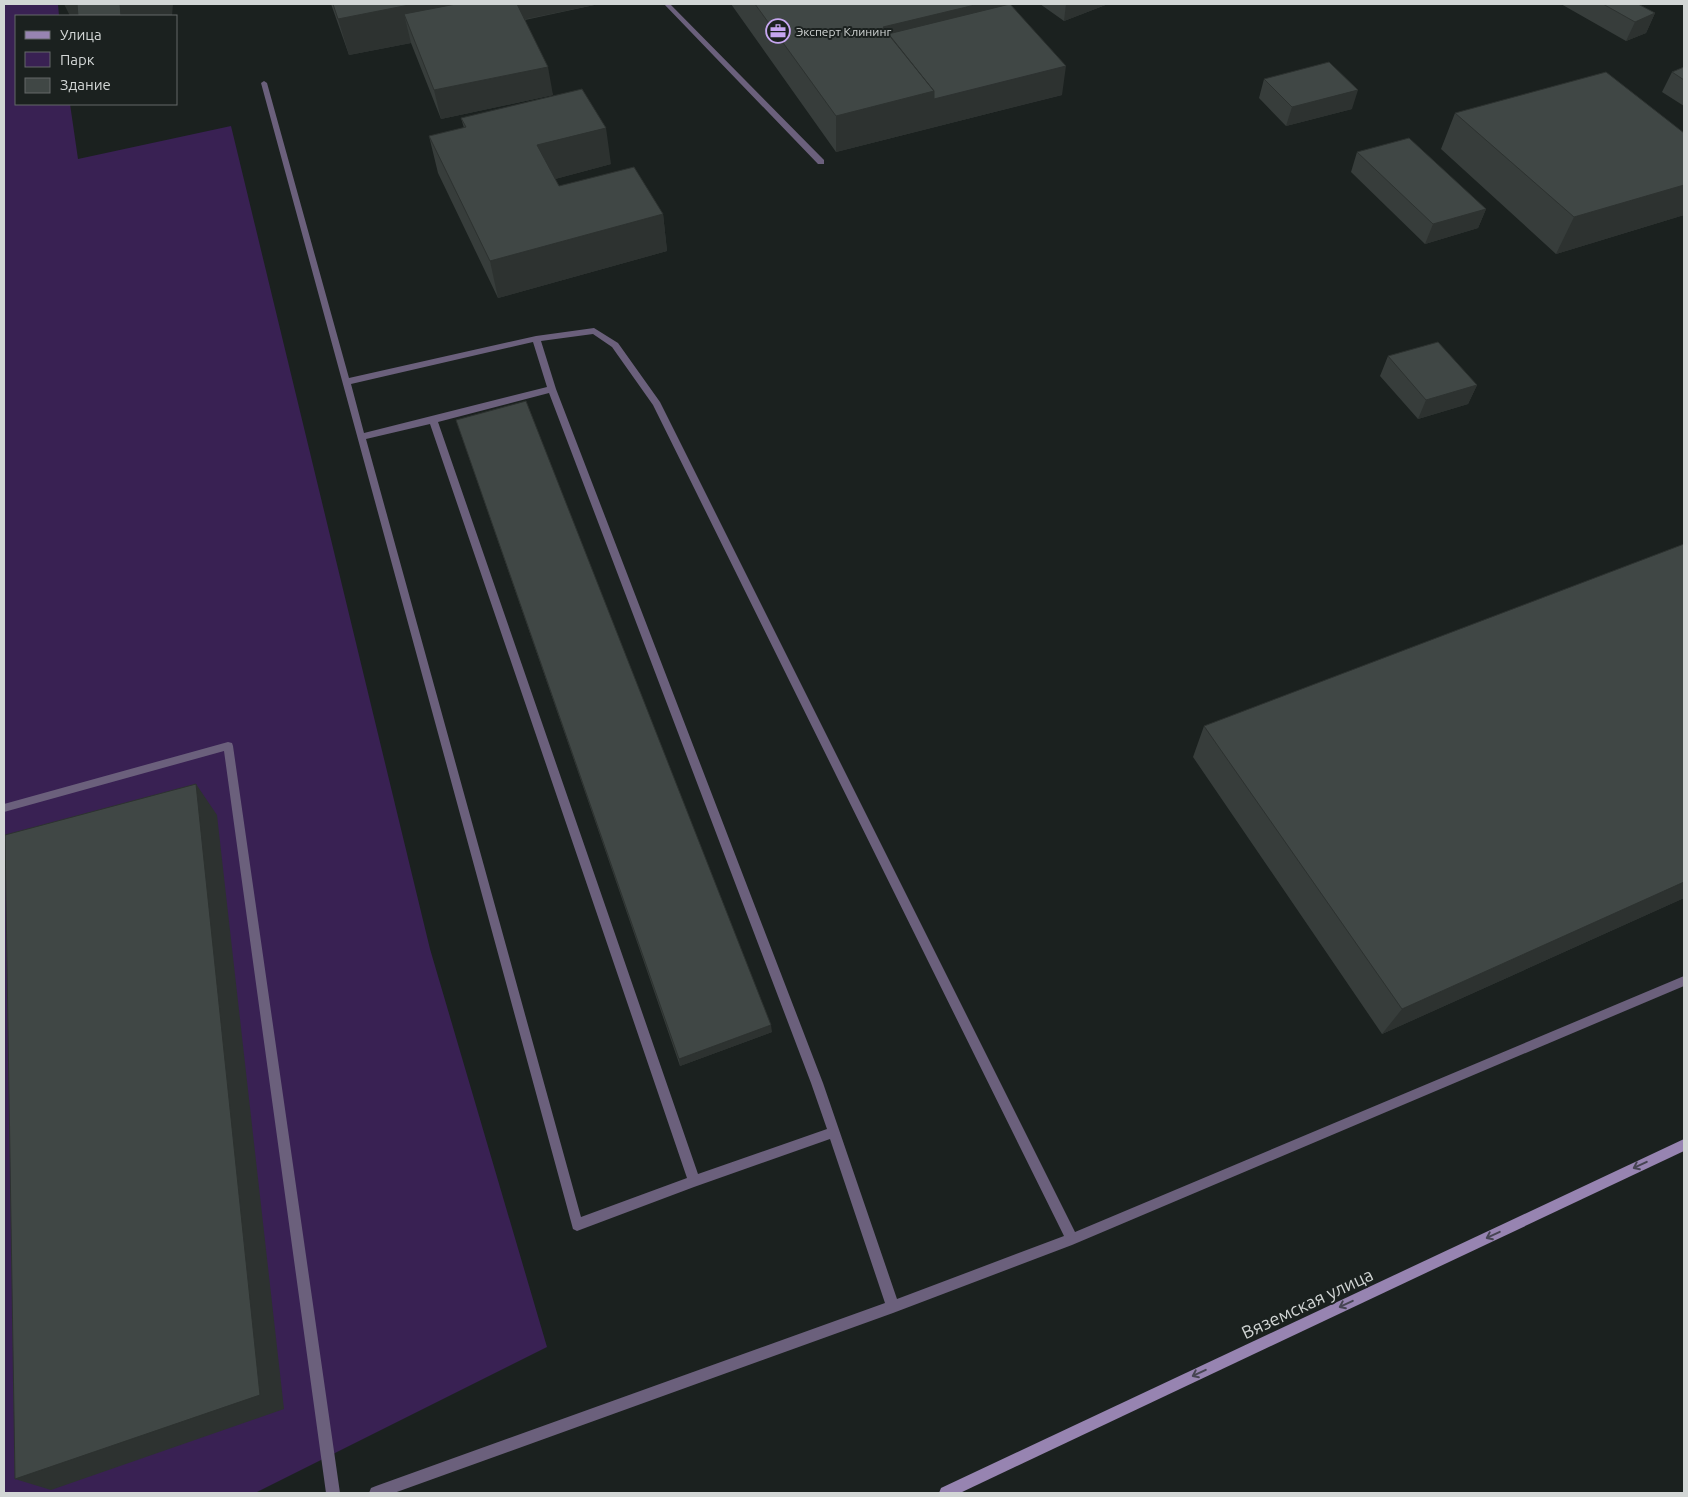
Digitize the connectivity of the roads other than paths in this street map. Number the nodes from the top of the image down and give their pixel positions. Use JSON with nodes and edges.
{"nodes":[{"id":1,"x":667,"y":4,"type":"edge"},
{"id":2,"x":264,"y":83,"type":"dead end"},
{"id":3,"x":821,"y":162,"type":"dead end"},
{"id":4,"x":536,"y":339,"type":"junction"},
{"id":5,"x":346,"y":382,"type":"junction"},
{"id":6,"x":552,"y":390,"type":"junction"},
{"id":7,"x":432,"y":420,"type":"junction"},
{"id":8,"x":361,"y":437,"type":"junction"},
{"id":9,"x":4,"y":808,"type":"edge"},
{"id":10,"x":1684,"y":981,"type":"edge"},
{"id":11,"x":834,"y":1132,"type":"junction"},
{"id":12,"x":1684,"y":1144,"type":"edge"},
{"id":13,"x":694,"y":1181,"type":"junction"},
{"id":14,"x":1072,"y":1239,"type":"junction"},
{"id":15,"x":893,"y":1307,"type":"junction"},
{"id":16,"x":333,"y":1493,"type":"edge"},
{"id":17,"x":376,"y":1493,"type":"edge"},
{"id":18,"x":946,"y":1493,"type":"edge"}],
"edges":[{"from":1,"to":3,"type":"lane"},
{"from":2,"to":5,"type":"lane"},
{"from":4,"to":5,"type":"lane"},
{"from":4,"to":6,"type":"lane"},
{"from":4,"to":14,"type":"lane"},
{"from":5,"to":8,"type":"lane"},
{"from":6,"to":7,"type":"lane"},
{"from":6,"to":11,"type":"lane"},
{"from":7,"to":8,"type":"lane"},
{"from":7,"to":13,"type":"lane"},
{"from":8,"to":13,"type":"lane"},
{"from":9,"to":16,"type":"lane"},
{"from":10,"to":14,"type":"lane"},
{"from":11,"to":13,"type":"lane"},
{"from":11,"to":15,"type":"lane"},
{"from":12,"to":18,"type":"main road","name":"Вяземская улица","one_way":true},
{"from":14,"to":15,"type":"lane"},
{"from":15,"to":17,"type":"lane"}]}
